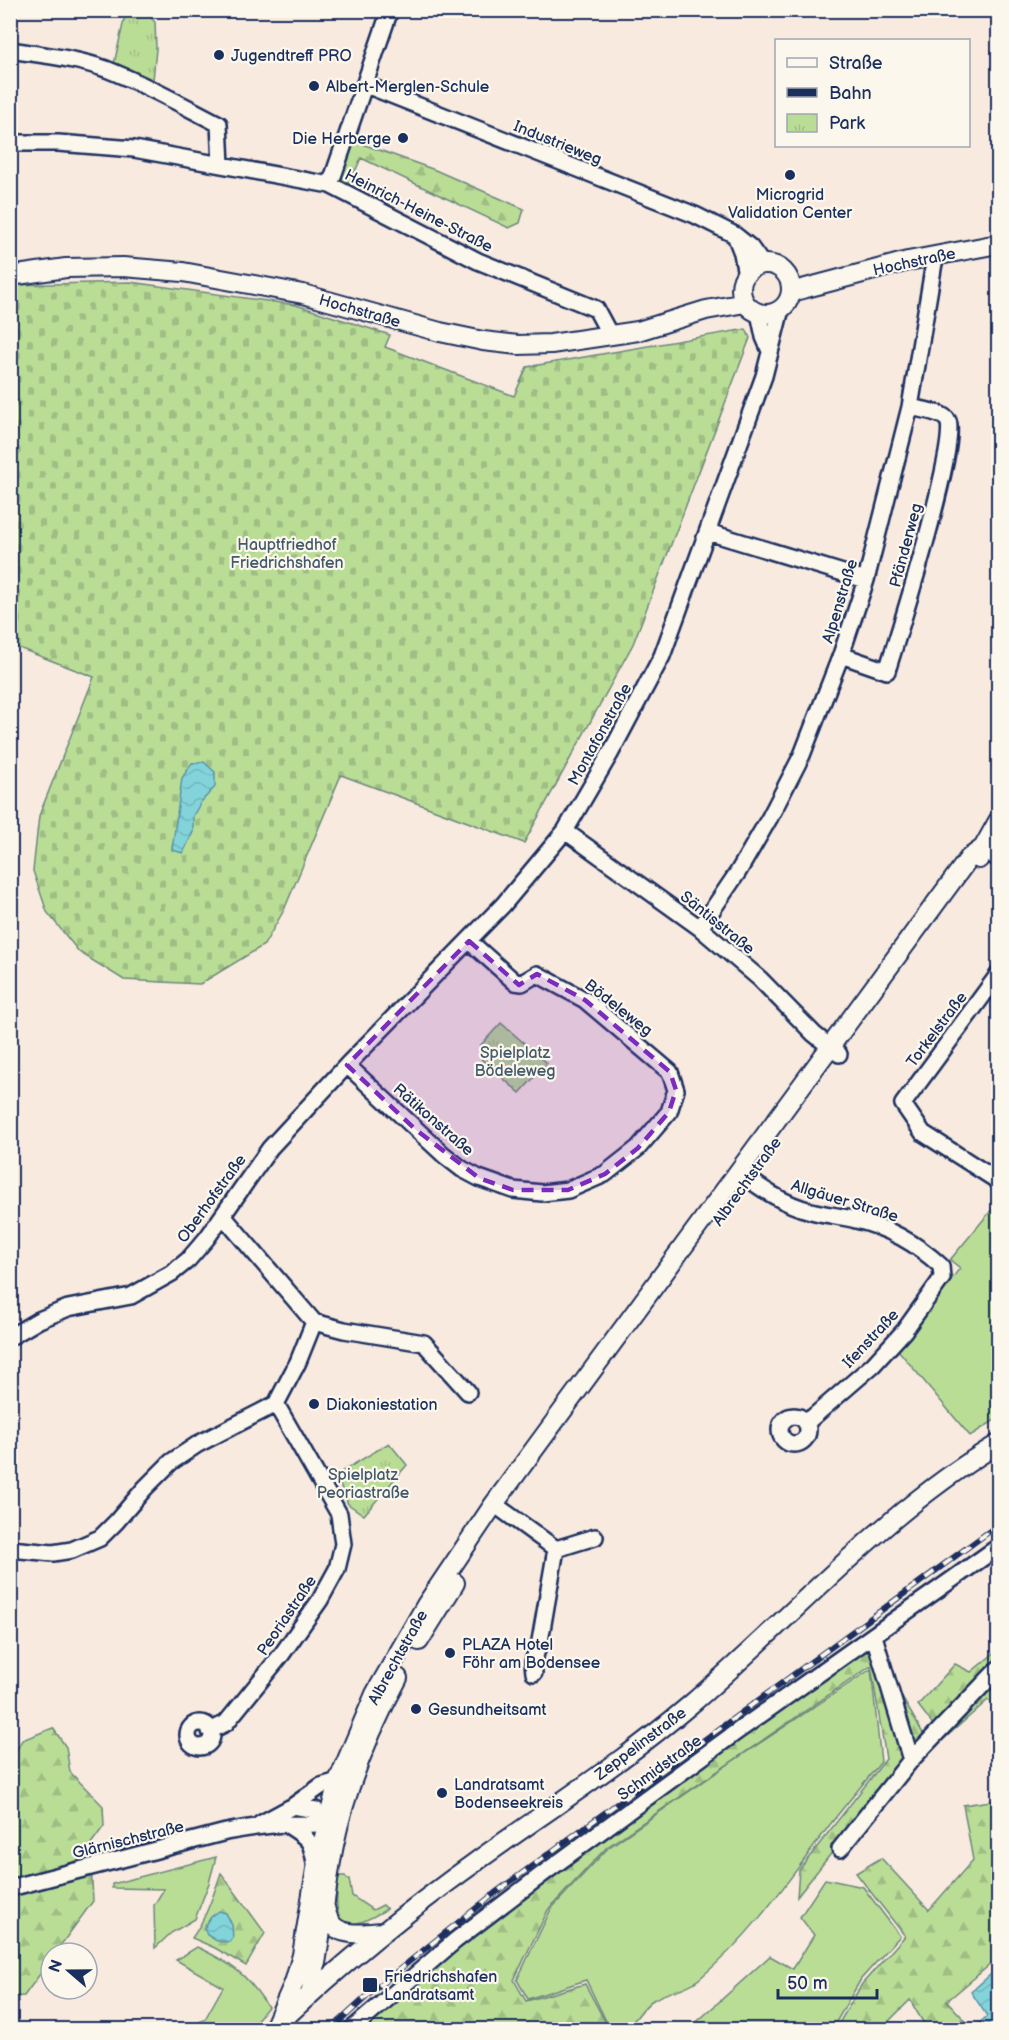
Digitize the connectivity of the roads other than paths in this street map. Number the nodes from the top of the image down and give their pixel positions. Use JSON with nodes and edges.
{"nodes":[{"id":1,"x":390,"y":10,"type":"edge"},
{"id":2,"x":10,"y":50,"type":"edge"},
{"id":3,"x":366,"y":85,"type":"junction"},
{"id":4,"x":10,"y":142,"type":"edge"},
{"id":5,"x":221,"y":165,"type":"junction"},
{"id":6,"x":330,"y":185,"type":"junction"},
{"id":7,"x":735,"y":235,"type":"junction"},
{"id":8,"x":999,"y":244,"type":"edge"},
{"id":9,"x":935,"y":256,"type":"junction"},
{"id":10,"x":763,"y":265,"type":"junction"},
{"id":11,"x":784,"y":273,"type":"junction"},
{"id":12,"x":10,"y":276,"type":"edge"},
{"id":13,"x":744,"y":280,"type":"junction"},
{"id":14,"x":830,"y":280,"type":"junction"},
{"id":15,"x":791,"y":292,"type":"junction"},
{"id":16,"x":752,"y":308,"type":"junction"},
{"id":17,"x":706,"y":309,"type":"junction"},
{"id":18,"x":781,"y":309,"type":"junction"},
{"id":19,"x":610,"y":335,"type":"junction"},
{"id":20,"x":770,"y":351,"type":"junction"},
{"id":21,"x":910,"y":408,"type":"junction"},
{"id":22,"x":708,"y":532,"type":"junction"},
{"id":23,"x":866,"y":580,"type":"junction"},
{"id":24,"x":841,"y":655,"type":"junction"},
{"id":25,"x":999,"y":821,"type":"edge"},
{"id":26,"x":565,"y":831,"type":"junction"},
{"id":27,"x":983,"y":848,"type":"junction"},
{"id":28,"x":999,"y":859,"type":"edge"},
{"id":29,"x":699,"y":928,"type":"junction"},
{"id":30,"x":469,"y":941,"type":"junction"},
{"id":31,"x":999,"y":975,"type":"edge"},
{"id":32,"x":834,"y":1050,"type":"junction"},
{"id":33,"x":347,"y":1065,"type":"junction"},
{"id":34,"x":676,"y":1090,"type":"joint"},
{"id":35,"x":742,"y":1175,"type":"junction"},
{"id":36,"x":999,"y":1181,"type":"edge"},
{"id":37,"x":223,"y":1216,"type":"junction"},
{"id":38,"x":941,"y":1266,"type":"joint"},
{"id":39,"x":314,"y":1322,"type":"junction"},
{"id":40,"x":10,"y":1337,"type":"edge"},
{"id":41,"x":468,"y":1392,"type":"dead end"},
{"id":42,"x":276,"y":1404,"type":"junction"},
{"id":43,"x":806,"y":1423,"type":"dead end"},
{"id":44,"x":999,"y":1444,"type":"edge"},
{"id":45,"x":499,"y":1508,"type":"junction"},
{"id":46,"x":595,"y":1537,"type":"dead end"},
{"id":47,"x":10,"y":1548,"type":"edge"},
{"id":48,"x":556,"y":1548,"type":"junction"},
{"id":49,"x":999,"y":1548,"type":"edge"},
{"id":50,"x":874,"y":1636,"type":"junction"},
{"id":51,"x":999,"y":1669,"type":"edge"},
{"id":52,"x":534,"y":1673,"type":"dead end"},
{"id":53,"x":210,"y":1731,"type":"dead end"},
{"id":54,"x":911,"y":1760,"type":"junction"},
{"id":55,"x":338,"y":1781,"type":"junction"},
{"id":56,"x":293,"y":1806,"type":"junction"},
{"id":57,"x":286,"y":1824,"type":"junction"},
{"id":58,"x":332,"y":1825,"type":"junction"},
{"id":59,"x":255,"y":1827,"type":"junction"},
{"id":60,"x":840,"y":1849,"type":"dead end"},
{"id":61,"x":316,"y":1869,"type":"junction"},
{"id":62,"x":10,"y":1888,"type":"edge"},
{"id":63,"x":323,"y":1902,"type":"junction"},
{"id":64,"x":383,"y":1932,"type":"junction"},
{"id":65,"x":310,"y":1995,"type":"junction"},
{"id":66,"x":273,"y":2029,"type":"edge"},
{"id":67,"x":351,"y":2030,"type":"edge"}],
"edges":[{"from":1,"to":3,"type":"street"},
{"from":2,"to":5,"type":"street"},
{"from":3,"to":6,"type":"street"},
{"from":3,"to":7,"type":"street","name":"Industrieweg"},
{"from":4,"to":5,"type":"street","name":"Heinrich-Heine-Straße"},
{"from":5,"to":6,"type":"street","name":"Heinrich-Heine-Straße"},
{"from":6,"to":19,"type":"street","name":"Heinrich-Heine-Straße"},
{"from":7,"to":10,"type":"street","name":"Industrieweg"},
{"from":7,"to":13,"type":"street"},
{"from":8,"to":9,"type":"main road","name":"Hochstraße"},
{"from":9,"to":14,"type":"main road","name":"Hochstraße"},
{"from":9,"to":21,"type":"street","name":"Alpenstraße"},
{"from":10,"to":11,"type":"main road"},
{"from":10,"to":13,"type":"main road"},
{"from":11,"to":14,"type":"main road","name":"Hochstraße"},
{"from":11,"to":15,"type":"main road"},
{"from":12,"to":19,"type":"main road","name":"Hochstraße"},
{"from":13,"to":16,"type":"main road"},
{"from":13,"to":17,"type":"main road","name":"Hochstraße"},
{"from":14,"to":15,"type":"main road","name":"Hochstraße"},
{"from":15,"to":18,"type":"main road"},
{"from":16,"to":17,"type":"main road","name":"Hochstraße"},
{"from":16,"to":18,"type":"main road"},
{"from":16,"to":20,"type":"street"},
{"from":17,"to":19,"type":"main road","name":"Hochstraße"},
{"from":18,"to":20,"type":"street","name":"Montafonstraße"},
{"from":20,"to":22,"type":"street","name":"Montafonstraße"},
{"from":21,"to":23,"type":"street","name":"Alpenstraße"},
{"from":21,"to":24,"type":"street","name":"Pfänderweg"},
{"from":22,"to":23,"type":"street"},
{"from":22,"to":26,"type":"street","name":"Montafonstraße"},
{"from":23,"to":24,"type":"street","name":"Alpenstraße"},
{"from":24,"to":29,"type":"street","name":"Alpenstraße"},
{"from":25,"to":27,"type":"main road","name":"Albrechtstraße"},
{"from":26,"to":29,"type":"street","name":"Säntisstraße"},
{"from":26,"to":30,"type":"street","name":"Montafonstraße"},
{"from":27,"to":28,"type":"street"},
{"from":27,"to":32,"type":"main road","name":"Albrechtstraße"},
{"from":29,"to":32,"type":"street","name":"Säntisstraße"},
{"from":30,"to":33,"type":"street","name":"Montafonstraße"},
{"from":30,"to":34,"type":"street","name":"Bödeleweg"},
{"from":31,"to":36,"type":"street","name":"Torkelstraße"},
{"from":32,"to":35,"type":"main road","name":"Albrechtstraße"},
{"from":33,"to":34,"type":"street","name":"Rätikonstraße"},
{"from":33,"to":37,"type":"street","name":"Oberhofstraße"},
{"from":35,"to":38,"type":"street","name":"Allgäuer Straße"},
{"from":35,"to":45,"type":"main road","name":"Albrechtstraße"},
{"from":37,"to":39,"type":"street"},
{"from":37,"to":40,"type":"street","name":"Oberhofstraße"},
{"from":38,"to":43,"type":"street","name":"Ifenstraße"},
{"from":39,"to":41,"type":"street"},
{"from":39,"to":42,"type":"street"},
{"from":42,"to":47,"type":"street"},
{"from":42,"to":53,"type":"street","name":"Peoriastraße"},
{"from":44,"to":64,"type":"main road","name":"Zeppelinstraße"},
{"from":45,"to":48,"type":"street"},
{"from":45,"to":55,"type":"main road","name":"Albrechtstraße"},
{"from":45,"to":58,"type":"main road","name":"Albrechtstraße"},
{"from":46,"to":48,"type":"street"},
{"from":48,"to":52,"type":"street"},
{"from":49,"to":50,"type":"street","name":"Schmidstraße"},
{"from":50,"to":54,"type":"street"},
{"from":50,"to":67,"type":"street","name":"Schmidstraße"},
{"from":51,"to":54,"type":"street"},
{"from":54,"to":60,"type":"street"},
{"from":55,"to":56,"type":"street","name":"Glärnischstraße"},
{"from":55,"to":58,"type":"main road","name":"Albrechtstraße"},
{"from":56,"to":58,"type":"street"},
{"from":56,"to":59,"type":"street","name":"Glärnischstraße"},
{"from":57,"to":58,"type":"street","name":"Glärnischstraße"},
{"from":57,"to":59,"type":"street","name":"Glärnischstraße"},
{"from":57,"to":61,"type":"street"},
{"from":58,"to":61,"type":"main road","name":"Albrechtstraße"},
{"from":58,"to":63,"type":"main road","name":"Albrechtstraße"},
{"from":59,"to":62,"type":"street","name":"Glärnischstraße"},
{"from":61,"to":66,"type":"main road","name":"Albrechtstraße"},
{"from":63,"to":64,"type":"main road"},
{"from":63,"to":65,"type":"main road","name":"Albrechtstraße"},
{"from":64,"to":65,"type":"main road","name":"Zeppelinstraße"},
{"from":65,"to":66,"type":"main road","name":"Zeppelinstraße"}]}
